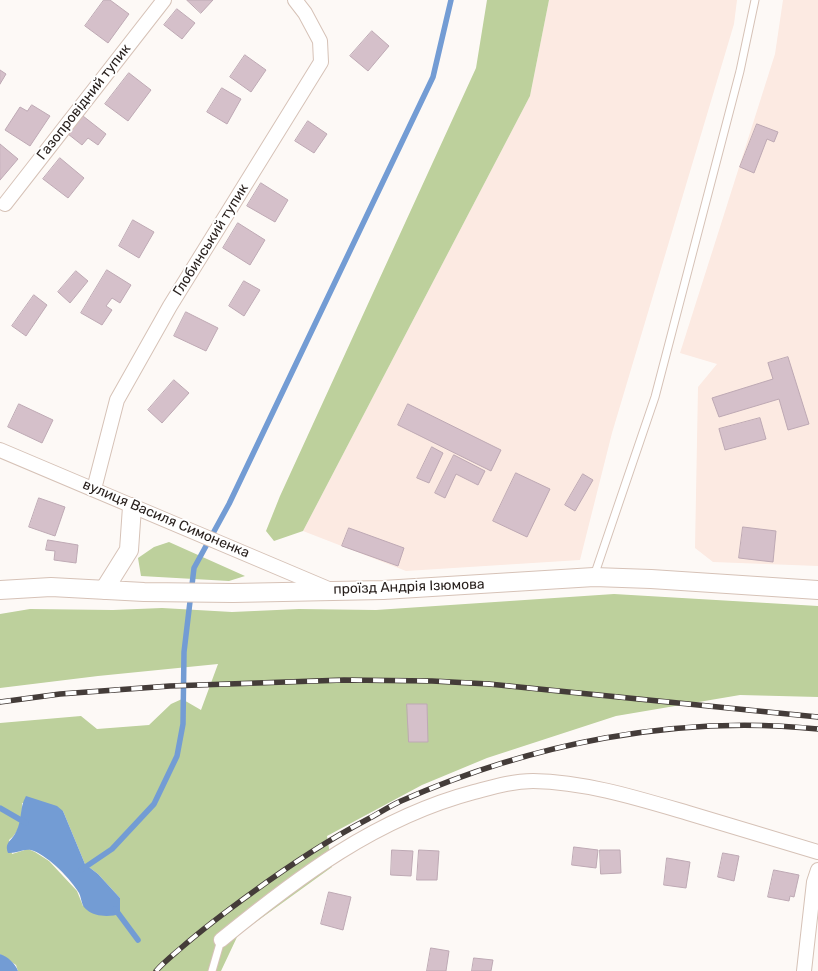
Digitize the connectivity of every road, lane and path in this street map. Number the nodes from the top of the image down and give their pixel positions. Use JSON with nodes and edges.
{"nodes":[{"id":1,"x":164,"y":0,"type":"edge"},
{"id":2,"x":295,"y":0,"type":"edge"},
{"id":3,"x":755,"y":0,"type":"edge"},
{"id":4,"x":5,"y":204,"type":"dead end"},
{"id":5,"x":0,"y":450,"type":"edge"},
{"id":6,"x":94,"y":489,"type":"junction"},
{"id":7,"x":132,"y":506,"type":"junction"},
{"id":8,"x":594,"y":577,"type":"junction"},
{"id":9,"x":0,"y":590,"type":"edge"},
{"id":10,"x":104,"y":590,"type":"junction"},
{"id":11,"x":331,"y":590,"type":"junction"},
{"id":12,"x":818,"y":590,"type":"edge"},
{"id":13,"x":818,"y":852,"type":"edge"},
{"id":14,"x":818,"y":870,"type":"edge"},
{"id":15,"x":222,"y":940,"type":"joint"},
{"id":16,"x":212,"y":971,"type":"edge"},
{"id":17,"x":804,"y":971,"type":"edge"}],
"edges":[{"from":1,"to":4,"type":"street","name":"Газопровідний тупик"},
{"from":2,"to":6,"type":"street","name":"Глобинський тупик"},
{"from":3,"to":8,"type":"lane"},
{"from":5,"to":6,"type":"street","name":"вулиця Василя Симоненка"},
{"from":6,"to":7,"type":"street","name":"вулиця Василя Симоненка"},
{"from":7,"to":10,"type":"street"},
{"from":7,"to":11,"type":"street","name":"вулиця Василя Симоненка"},
{"from":8,"to":11,"type":"street","name":"проїзд Андрія Ізюмова"},
{"from":8,"to":12,"type":"street","name":"проїзд Андрія Ізюмова"},
{"from":9,"to":10,"type":"street","name":"проїзд Андрія Ізюмова"},
{"from":10,"to":11,"type":"street","name":"проїзд Андрія Ізюмова"},
{"from":13,"to":15,"type":"street"},
{"from":14,"to":17,"type":"street"},
{"from":15,"to":16,"type":"lane"}]}
